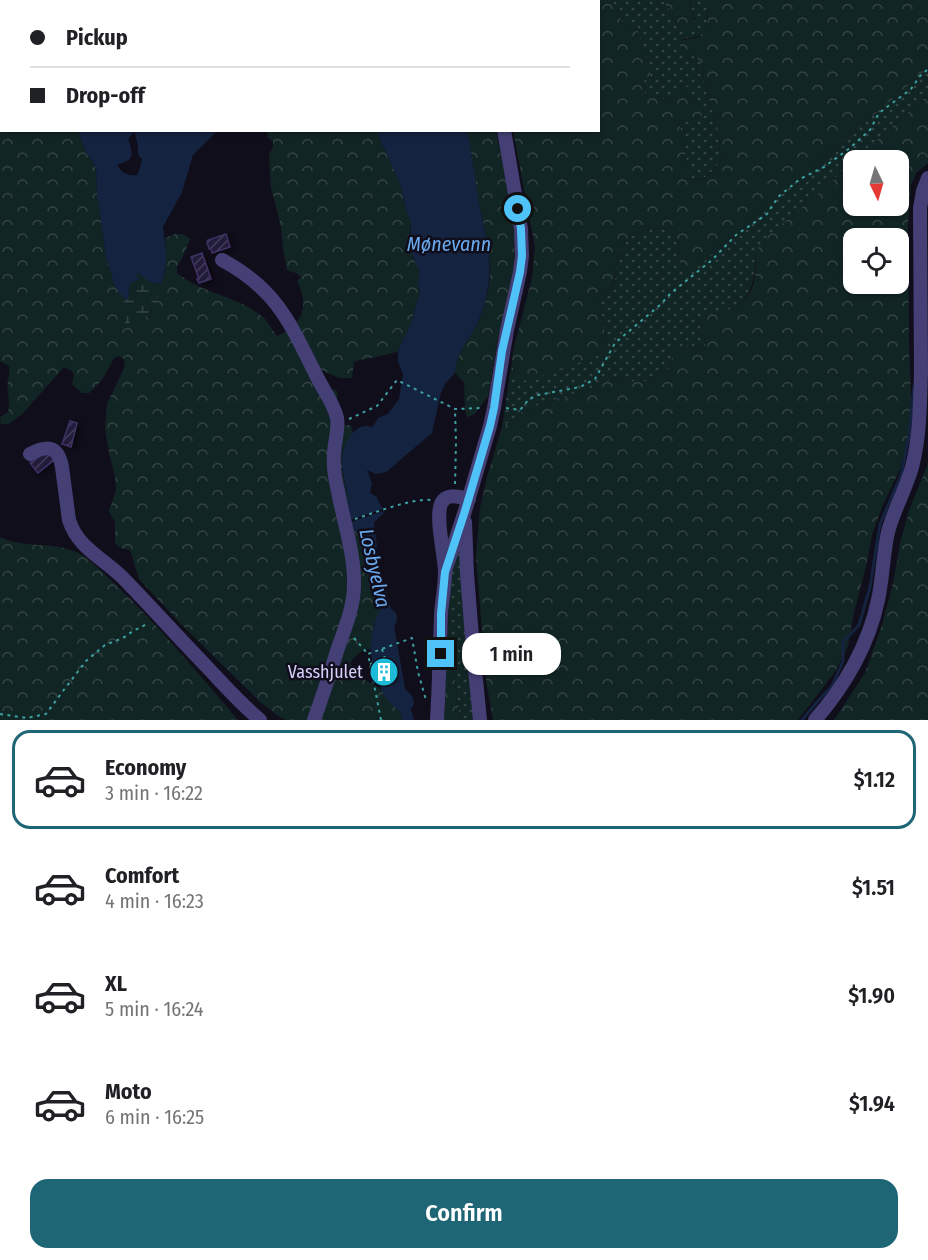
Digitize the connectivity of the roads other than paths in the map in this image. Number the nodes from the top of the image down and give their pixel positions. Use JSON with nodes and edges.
{"nodes":[{"id":1,"x":504,"y":132,"type":"edge"},
{"id":2,"x":928,"y":178,"type":"edge"},
{"id":3,"x":222,"y":260,"type":"dead end"},
{"id":4,"x":30,"y":454,"type":"dead end"},
{"id":5,"x":467,"y":505,"type":"junction"},
{"id":6,"x":445,"y":572,"type":"junction"},
{"id":7,"x":260,"y":720,"type":"edge"},
{"id":8,"x":314,"y":720,"type":"edge"},
{"id":9,"x":437,"y":720,"type":"edge"},
{"id":10,"x":480,"y":720,"type":"edge"},
{"id":11,"x":815,"y":720,"type":"edge"}],
"edges":[{"from":1,"to":5,"type":"street"},
{"from":2,"to":11,"type":"street"},
{"from":3,"to":8,"type":"street"},
{"from":4,"to":7,"type":"street"},
{"from":5,"to":6,"type":"street"},
{"from":5,"to":6,"type":"street"},
{"from":5,"to":10,"type":"street"},
{"from":6,"to":9,"type":"street"}]}
